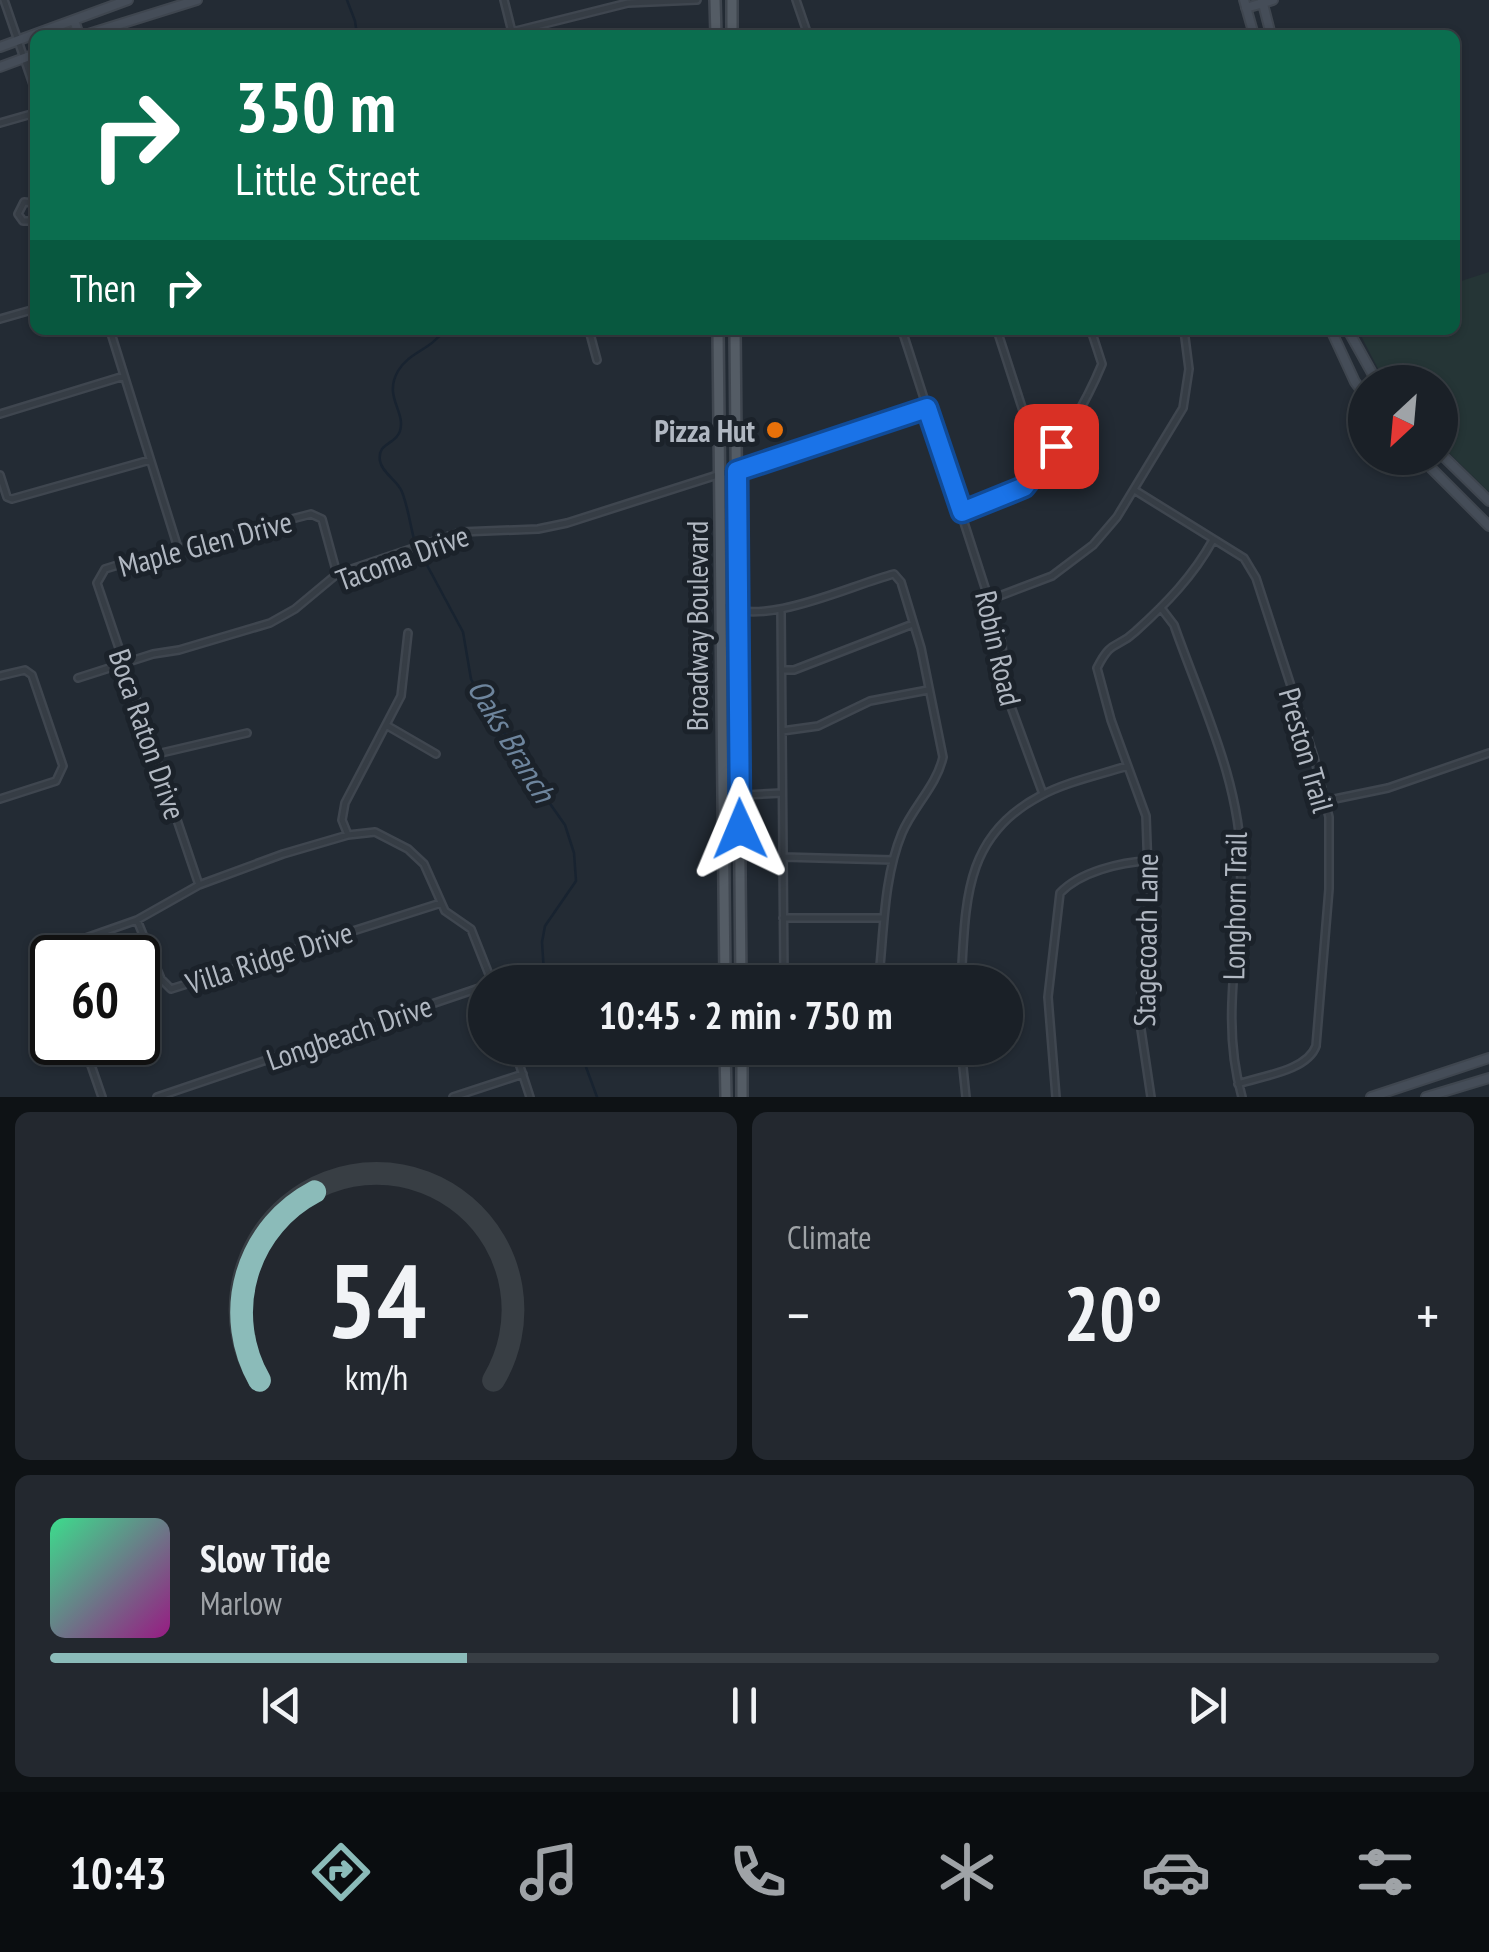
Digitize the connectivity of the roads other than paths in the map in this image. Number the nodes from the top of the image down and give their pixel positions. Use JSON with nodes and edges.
{"nodes":[{"id":1,"x":4,"y":0,"type":"edge"},
{"id":2,"x":128,"y":0,"type":"edge"},
{"id":3,"x":197,"y":0,"type":"edge"},
{"id":4,"x":504,"y":0,"type":"edge"},
{"id":5,"x":697,"y":0,"type":"edge"},
{"id":6,"x":716,"y":0,"type":"edge"},
{"id":7,"x":732,"y":0,"type":"edge"},
{"id":8,"x":796,"y":0,"type":"edge"},
{"id":9,"x":1273,"y":0,"type":"edge"},
{"id":10,"x":1262,"y":2,"type":"edge"},
{"id":11,"x":1245,"y":4,"type":"edge"},
{"id":12,"x":74,"y":20,"type":"junction"},
{"id":13,"x":47,"y":30,"type":"edge"},
{"id":14,"x":79,"y":30,"type":"edge"},
{"id":15,"x":98,"y":30,"type":"edge"},
{"id":16,"x":512,"y":30,"type":"edge"},
{"id":17,"x":528,"y":30,"type":"edge"},
{"id":18,"x":716,"y":30,"type":"edge"},
{"id":19,"x":732,"y":30,"type":"edge"},
{"id":20,"x":806,"y":30,"type":"edge"},
{"id":21,"x":1253,"y":30,"type":"edge"},
{"id":22,"x":1270,"y":30,"type":"edge"},
{"id":23,"x":30,"y":36,"type":"edge"},
{"id":24,"x":18,"y":41,"type":"junction"},
{"id":25,"x":0,"y":48,"type":"edge"},
{"id":26,"x":30,"y":56,"type":"edge"},
{"id":27,"x":24,"y":58,"type":"junction"},
{"id":28,"x":0,"y":67,"type":"edge"},
{"id":29,"x":30,"y":75,"type":"edge"},
{"id":30,"x":30,"y":114,"type":"edge"},
{"id":31,"x":0,"y":123,"type":"edge"},
{"id":32,"x":30,"y":203,"type":"edge"},
{"id":33,"x":30,"y":222,"type":"edge"},
{"id":34,"x":30,"y":310,"type":"edge"},
{"id":35,"x":0,"y":319,"type":"edge"},
{"id":36,"x":112,"y":335,"type":"edge"},
{"id":37,"x":589,"y":335,"type":"edge"},
{"id":38,"x":718,"y":335,"type":"edge"},
{"id":39,"x":735,"y":335,"type":"edge"},
{"id":40,"x":904,"y":335,"type":"edge"},
{"id":41,"x":999,"y":335,"type":"edge"},
{"id":42,"x":1093,"y":335,"type":"edge"},
{"id":43,"x":1185,"y":335,"type":"edge"},
{"id":44,"x":1333,"y":335,"type":"edge"},
{"id":45,"x":1351,"y":335,"type":"edge"},
{"id":46,"x":596,"y":360,"type":"dead end"},
{"id":47,"x":1368,"y":365,"type":"edge"},
{"id":48,"x":1348,"y":367,"type":"edge"},
{"id":49,"x":124,"y":376,"type":"junction"},
{"id":50,"x":927,"y":408,"type":"junction"},
{"id":51,"x":0,"y":414,"type":"edge"},
{"id":52,"x":1056,"y":446,"type":"junction"},
{"id":53,"x":150,"y":460,"type":"junction"},
{"id":54,"x":737,"y":471,"type":"junction"},
{"id":55,"x":1458,"y":471,"type":"edge"},
{"id":56,"x":1438,"y":475,"type":"edge"},
{"id":57,"x":0,"y":476,"type":"edge"},
{"id":58,"x":720,"y":477,"type":"junction"},
{"id":59,"x":1136,"y":491,"type":"junction"},
{"id":60,"x":1489,"y":501,"type":"edge"},
{"id":61,"x":962,"y":512,"type":"junction"},
{"id":62,"x":1489,"y":526,"type":"edge"},
{"id":63,"x":1213,"y":540,"type":"junction"},
{"id":64,"x":178,"y":548,"type":"junction"},
{"id":65,"x":337,"y":574,"type":"junction"},
{"id":66,"x":96,"y":583,"type":"joint"},
{"id":67,"x":990,"y":600,"type":"junction"},
{"id":68,"x":720,"y":605,"type":"junction"},
{"id":69,"x":1161,"y":608,"type":"junction"},
{"id":70,"x":780,"y":609,"type":"junction"},
{"id":71,"x":738,"y":612,"type":"junction"},
{"id":72,"x":913,"y":624,"type":"junction"},
{"id":73,"x":408,"y":632,"type":"dead end"},
{"id":74,"x":124,"y":662,"type":"junction"},
{"id":75,"x":782,"y":670,"type":"junction"},
{"id":76,"x":0,"y":676,"type":"edge"},
{"id":77,"x":78,"y":678,"type":"dead end"},
{"id":78,"x":928,"y":690,"type":"junction"},
{"id":79,"x":386,"y":726,"type":"junction"},
{"id":80,"x":782,"y":731,"type":"junction"},
{"id":81,"x":247,"y":733,"type":"dead end"},
{"id":82,"x":1489,"y":753,"type":"edge"},
{"id":83,"x":158,"y":754,"type":"junction"},
{"id":84,"x":436,"y":754,"type":"dead end"},
{"id":85,"x":1128,"y":766,"type":"junction"},
{"id":86,"x":782,"y":793,"type":"junction"},
{"id":87,"x":1043,"y":794,"type":"junction"},
{"id":88,"x":722,"y":796,"type":"junction"},
{"id":89,"x":739,"y":796,"type":"junction"},
{"id":90,"x":0,"y":799,"type":"edge"},
{"id":91,"x":1325,"y":800,"type":"junction"},
{"id":92,"x":348,"y":835,"type":"junction"},
{"id":93,"x":783,"y":857,"type":"junction"},
{"id":94,"x":893,"y":860,"type":"junction"},
{"id":95,"x":1149,"y":861,"type":"junction"},
{"id":96,"x":200,"y":884,"type":"junction"},
{"id":97,"x":441,"y":903,"type":"junction"},
{"id":98,"x":782,"y":918,"type":"junction"},
{"id":99,"x":884,"y":918,"type":"junction"},
{"id":100,"x":137,"y":920,"type":"junction"},
{"id":101,"x":94,"y":935,"type":"edge"},
{"id":102,"x":485,"y":965,"type":"edge"},
{"id":103,"x":725,"y":965,"type":"edge"},
{"id":104,"x":741,"y":965,"type":"edge"},
{"id":105,"x":784,"y":965,"type":"edge"},
{"id":106,"x":880,"y":965,"type":"edge"},
{"id":107,"x":962,"y":965,"type":"edge"},
{"id":108,"x":468,"y":992,"type":"edge"},
{"id":109,"x":1489,"y":1058,"type":"edge"},
{"id":110,"x":91,"y":1065,"type":"edge"},
{"id":111,"x":520,"y":1065,"type":"edge"},
{"id":112,"x":725,"y":1065,"type":"edge"},
{"id":113,"x":742,"y":1065,"type":"edge"},
{"id":114,"x":963,"y":1065,"type":"edge"},
{"id":115,"x":523,"y":1074,"type":"junction"},
{"id":116,"x":1438,"y":1074,"type":"junction"},
{"id":117,"x":1489,"y":1078,"type":"edge"},
{"id":118,"x":1238,"y":1084,"type":"junction"},
{"id":119,"x":1444,"y":1091,"type":"junction"},
{"id":120,"x":102,"y":1097,"type":"edge"},
{"id":121,"x":157,"y":1097,"type":"edge"},
{"id":122,"x":453,"y":1097,"type":"edge"},
{"id":123,"x":530,"y":1097,"type":"edge"},
{"id":124,"x":726,"y":1097,"type":"edge"},
{"id":125,"x":742,"y":1097,"type":"edge"},
{"id":126,"x":966,"y":1097,"type":"edge"},
{"id":127,"x":1056,"y":1097,"type":"edge"},
{"id":128,"x":1151,"y":1097,"type":"edge"},
{"id":129,"x":1242,"y":1097,"type":"edge"},
{"id":130,"x":1371,"y":1097,"type":"edge"},
{"id":131,"x":1426,"y":1097,"type":"edge"}],
"edges":[{"from":1,"to":24,"type":"street"},
{"from":2,"to":12,"type":"main road"},
{"from":3,"to":15,"type":"main road"},
{"from":4,"to":16,"type":"street"},
{"from":5,"to":17,"type":"street"},
{"from":6,"to":18,"type":"main road"},
{"from":7,"to":19,"type":"main road"},
{"from":8,"to":20,"type":"street"},
{"from":9,"to":10,"type":"main road"},
{"from":10,"to":11,"type":"main road"},
{"from":10,"to":22,"type":"main road"},
{"from":11,"to":21,"type":"main road"},
{"from":12,"to":13,"type":"main road"},
{"from":12,"to":14,"type":"main road"},
{"from":23,"to":24,"type":"main road"},
{"from":24,"to":25,"type":"main road"},
{"from":24,"to":27,"type":"street"},
{"from":26,"to":27,"type":"main road"},
{"from":27,"to":28,"type":"main road"},
{"from":27,"to":29,"type":"street"},
{"from":30,"to":31,"type":"street"},
{"from":32,"to":33,"type":"street"},
{"from":34,"to":35,"type":"street"},
{"from":36,"to":49,"type":"street"},
{"from":37,"to":46,"type":"street"},
{"from":38,"to":58,"type":"main road","name":"Broadway Boulevard"},
{"from":39,"to":54,"type":"main road","name":"Broadway Boulevard"},
{"from":40,"to":50,"type":"street","name":"Robin Road"},
{"from":41,"to":52,"type":"street"},
{"from":42,"to":52,"type":"street"},
{"from":43,"to":59,"type":"street"},
{"from":44,"to":48,"type":"main road"},
{"from":45,"to":47,"type":"main road"},
{"from":49,"to":51,"type":"street"},
{"from":49,"to":53,"type":"street"},
{"from":50,"to":54,"type":"street","name":"Tacoma Drive"},
{"from":50,"to":61,"type":"street","name":"Robin Road"},
{"from":52,"to":61,"type":"street"},
{"from":53,"to":57,"type":"street"},
{"from":53,"to":64,"type":"street"},
{"from":54,"to":58,"type":"street","name":"Tacoma Drive"},
{"from":54,"to":71,"type":"main road","name":"Broadway Boulevard"},
{"from":55,"to":60,"type":"main road"},
{"from":56,"to":62,"type":"main road"},
{"from":58,"to":65,"type":"street","name":"Tacoma Drive"},
{"from":58,"to":68,"type":"main road","name":"Broadway Boulevard"},
{"from":59,"to":63,"type":"street","name":"Preston Trail"},
{"from":59,"to":67,"type":"street"},
{"from":61,"to":67,"type":"street","name":"Robin Road"},
{"from":63,"to":69,"type":"street","name":"Stagecoach Lane"},
{"from":63,"to":91,"type":"street","name":"Preston Trail"},
{"from":64,"to":65,"type":"street","name":"Maple Glen Drive"},
{"from":64,"to":66,"type":"street","name":"Maple Glen Drive"},
{"from":65,"to":74,"type":"street","name":"Tacoma Drive"},
{"from":66,"to":74,"type":"street","name":"Boca Raton Drive"},
{"from":67,"to":87,"type":"street","name":"Robin Road"},
{"from":68,"to":71,"type":"street"},
{"from":68,"to":88,"type":"main road","name":"Broadway Boulevard"},
{"from":69,"to":85,"type":"street","name":"Stagecoach Lane"},
{"from":69,"to":118,"type":"street","name":"Longhorn Trail"},
{"from":70,"to":71,"type":"street"},
{"from":70,"to":72,"type":"street"},
{"from":70,"to":75,"type":"street"},
{"from":71,"to":89,"type":"main road","name":"Broadway Boulevard"},
{"from":72,"to":75,"type":"street"},
{"from":72,"to":78,"type":"street"},
{"from":73,"to":79,"type":"street"},
{"from":74,"to":77,"type":"street","name":"Tacoma Drive"},
{"from":74,"to":83,"type":"street","name":"Boca Raton Drive"},
{"from":75,"to":80,"type":"street"},
{"from":76,"to":90,"type":"street"},
{"from":78,"to":80,"type":"street"},
{"from":78,"to":94,"type":"street"},
{"from":79,"to":84,"type":"street"},
{"from":79,"to":92,"type":"street"},
{"from":80,"to":86,"type":"street"},
{"from":81,"to":83,"type":"street"},
{"from":82,"to":91,"type":"street"},
{"from":83,"to":96,"type":"street","name":"Boca Raton Drive"},
{"from":85,"to":87,"type":"street"},
{"from":85,"to":95,"type":"street","name":"Stagecoach Lane"},
{"from":86,"to":89,"type":"street"},
{"from":86,"to":93,"type":"street"},
{"from":87,"to":107,"type":"street"},
{"from":88,"to":89,"type":"street"},
{"from":88,"to":103,"type":"main road","name":"Broadway Boulevard"},
{"from":89,"to":104,"type":"main road","name":"Broadway Boulevard"},
{"from":91,"to":118,"type":"street","name":"Preston Trail"},
{"from":92,"to":96,"type":"street"},
{"from":92,"to":97,"type":"street"},
{"from":93,"to":94,"type":"street"},
{"from":93,"to":98,"type":"street"},
{"from":94,"to":99,"type":"street"},
{"from":95,"to":127,"type":"street"},
{"from":95,"to":128,"type":"street","name":"Stagecoach Lane"},
{"from":96,"to":100,"type":"street"},
{"from":97,"to":100,"type":"street","name":"Villa Ridge Drive"},
{"from":97,"to":102,"type":"street"},
{"from":98,"to":99,"type":"street"},
{"from":98,"to":105,"type":"street"},
{"from":99,"to":106,"type":"street"},
{"from":100,"to":101,"type":"street"},
{"from":108,"to":121,"type":"street","name":"Longbeach Drive"},
{"from":109,"to":116,"type":"main road"},
{"from":110,"to":120,"type":"street"},
{"from":111,"to":115,"type":"street"},
{"from":112,"to":124,"type":"main road"},
{"from":113,"to":125,"type":"main road"},
{"from":114,"to":126,"type":"street"},
{"from":115,"to":122,"type":"street"},
{"from":115,"to":123,"type":"street"},
{"from":116,"to":119,"type":"main road"},
{"from":116,"to":130,"type":"main road"},
{"from":117,"to":119,"type":"main road"},
{"from":118,"to":129,"type":"street","name":"Longhorn Trail"},
{"from":119,"to":131,"type":"main road"}]}
